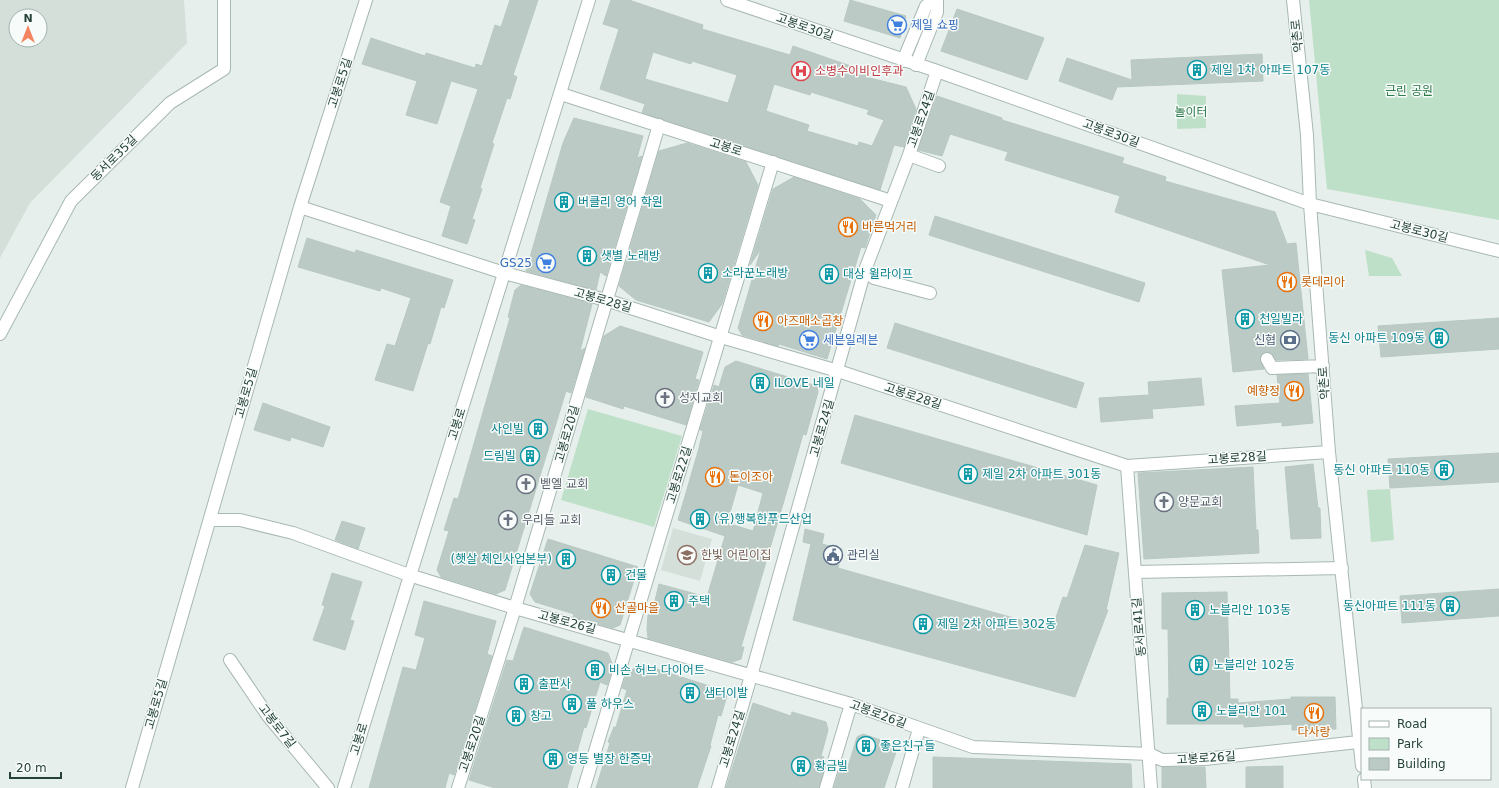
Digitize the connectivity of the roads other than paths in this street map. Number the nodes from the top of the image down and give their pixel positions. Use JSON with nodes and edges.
{"nodes":[{"id":1,"x":224,"y":0,"type":"edge"},
{"id":2,"x":366,"y":0,"type":"edge"},
{"id":3,"x":589,"y":0,"type":"edge"},
{"id":4,"x":727,"y":0,"type":"edge"},
{"id":5,"x":934,"y":0,"type":"edge"},
{"id":6,"x":937,"y":0,"type":"edge"},
{"id":7,"x":1293,"y":0,"type":"edge"},
{"id":8,"x":903,"y":61,"type":"junction"},
{"id":9,"x":916,"y":65,"type":"junction"},
{"id":10,"x":937,"y":71,"type":"junction"},
{"id":11,"x":561,"y":94,"type":"junction"},
{"id":12,"x":659,"y":125,"type":"junction"},
{"id":13,"x":908,"y":155,"type":"junction"},
{"id":14,"x":773,"y":162,"type":"junction"},
{"id":15,"x":939,"y":166,"type":"dead end"},
{"id":16,"x":891,"y":201,"type":"junction"},
{"id":17,"x":1310,"y":204,"type":"junction"},
{"id":18,"x":300,"y":207,"type":"junction"},
{"id":19,"x":1499,"y":251,"type":"edge"},
{"id":20,"x":865,"y":270,"type":"junction"},
{"id":21,"x":504,"y":273,"type":"junction"},
{"id":22,"x":930,"y":293,"type":"dead end"},
{"id":23,"x":606,"y":300,"type":"junction"},
{"id":24,"x":0,"y":334,"type":"edge"},
{"id":25,"x":721,"y":338,"type":"junction"},
{"id":26,"x":1267,"y":359,"type":"dead end"},
{"id":27,"x":1323,"y":366,"type":"junction"},
{"id":28,"x":838,"y":371,"type":"junction"},
{"id":29,"x":1328,"y":452,"type":"junction"},
{"id":30,"x":1126,"y":466,"type":"junction"},
{"id":31,"x":210,"y":520,"type":"junction"},
{"id":32,"x":1342,"y":568,"type":"junction"},
{"id":33,"x":1135,"y":572,"type":"junction"},
{"id":34,"x":410,"y":575,"type":"junction"},
{"id":35,"x":515,"y":608,"type":"junction"},
{"id":36,"x":629,"y":639,"type":"junction"},
{"id":37,"x":230,"y":660,"type":"dead end"},
{"id":38,"x":751,"y":676,"type":"junction"},
{"id":39,"x":851,"y":704,"type":"junction"},
{"id":40,"x":920,"y":729,"type":"junction"},
{"id":41,"x":1358,"y":742,"type":"junction"},
{"id":42,"x":1150,"y":754,"type":"junction"},
{"id":43,"x":1361,"y":760,"type":"edge"},
{"id":44,"x":132,"y":788,"type":"edge"},
{"id":45,"x":328,"y":788,"type":"edge"},
{"id":46,"x":344,"y":788,"type":"edge"},
{"id":47,"x":458,"y":788,"type":"edge"},
{"id":48,"x":584,"y":788,"type":"edge"},
{"id":49,"x":718,"y":788,"type":"edge"},
{"id":50,"x":826,"y":788,"type":"edge"},
{"id":51,"x":902,"y":788,"type":"edge"},
{"id":52,"x":1151,"y":788,"type":"edge"}],
"edges":[{"from":1,"to":24,"type":"street","name":"동서로35길"},
{"from":2,"to":18,"type":"street","name":"고봉로5길"},
{"from":3,"to":11,"type":"street","name":"고봉로"},
{"from":4,"to":8,"type":"street","name":"고봉로30길"},
{"from":5,"to":8,"type":"street"},
{"from":6,"to":9,"type":"street"},
{"from":7,"to":17,"type":"street","name":"약촌로"},
{"from":8,"to":9,"type":"street","name":"고봉로30길"},
{"from":9,"to":10,"type":"street","name":"고봉로30길"},
{"from":10,"to":13,"type":"street","name":"고봉로24길"},
{"from":10,"to":17,"type":"street","name":"고봉로30길"},
{"from":11,"to":12,"type":"street","name":"고봉로"},
{"from":11,"to":21,"type":"street","name":"고봉로"},
{"from":12,"to":14,"type":"street","name":"고봉로"},
{"from":12,"to":23,"type":"street","name":"고봉로20길"},
{"from":13,"to":15,"type":"street"},
{"from":13,"to":16,"type":"street","name":"고봉로24길"},
{"from":14,"to":16,"type":"street","name":"고봉로"},
{"from":14,"to":25,"type":"street","name":"고봉로22길"},
{"from":16,"to":20,"type":"street","name":"고봉로24길"},
{"from":17,"to":19,"type":"street","name":"고봉로30길"},
{"from":17,"to":27,"type":"street","name":"약촌로"},
{"from":18,"to":21,"type":"street"},
{"from":18,"to":31,"type":"street","name":"고봉로5길"},
{"from":20,"to":22,"type":"street"},
{"from":20,"to":28,"type":"street","name":"고봉로24길"},
{"from":21,"to":23,"type":"street","name":"고봉로28길"},
{"from":21,"to":34,"type":"street","name":"고봉로"},
{"from":23,"to":25,"type":"street","name":"고봉로28길"},
{"from":23,"to":35,"type":"street","name":"고봉로20길"},
{"from":25,"to":28,"type":"street","name":"고봉로28길"},
{"from":25,"to":36,"type":"street","name":"고봉로22길"},
{"from":26,"to":27,"type":"street"},
{"from":27,"to":29,"type":"street","name":"약촌로"},
{"from":28,"to":30,"type":"street","name":"고봉로28길"},
{"from":28,"to":38,"type":"street","name":"고봉로24길"},
{"from":29,"to":30,"type":"street","name":"고봉로28길"},
{"from":29,"to":32,"type":"street","name":"약촌로"},
{"from":30,"to":33,"type":"street","name":"동서로41길"},
{"from":31,"to":34,"type":"street"},
{"from":31,"to":44,"type":"street","name":"고봉로5길"},
{"from":32,"to":33,"type":"street"},
{"from":32,"to":41,"type":"street","name":"약촌로"},
{"from":33,"to":42,"type":"street","name":"동서로41길"},
{"from":34,"to":35,"type":"street","name":"고봉로26길"},
{"from":34,"to":46,"type":"street","name":"고봉로"},
{"from":35,"to":36,"type":"street","name":"고봉로26길"},
{"from":35,"to":47,"type":"street","name":"고봉로20길"},
{"from":36,"to":38,"type":"street","name":"고봉로26길"},
{"from":36,"to":48,"type":"street","name":"고봉로22길"},
{"from":37,"to":45,"type":"street","name":"고봉로7길"},
{"from":38,"to":39,"type":"street","name":"고봉로26길"},
{"from":38,"to":49,"type":"street","name":"고봉로24길"},
{"from":39,"to":40,"type":"street","name":"고봉로26길"},
{"from":39,"to":50,"type":"street"},
{"from":40,"to":42,"type":"street","name":"고봉로26길"},
{"from":40,"to":51,"type":"street"},
{"from":41,"to":42,"type":"street","name":"고봉로26길"},
{"from":41,"to":43,"type":"street","name":"약촌로"},
{"from":42,"to":52,"type":"street","name":"동서로41길"}]}
